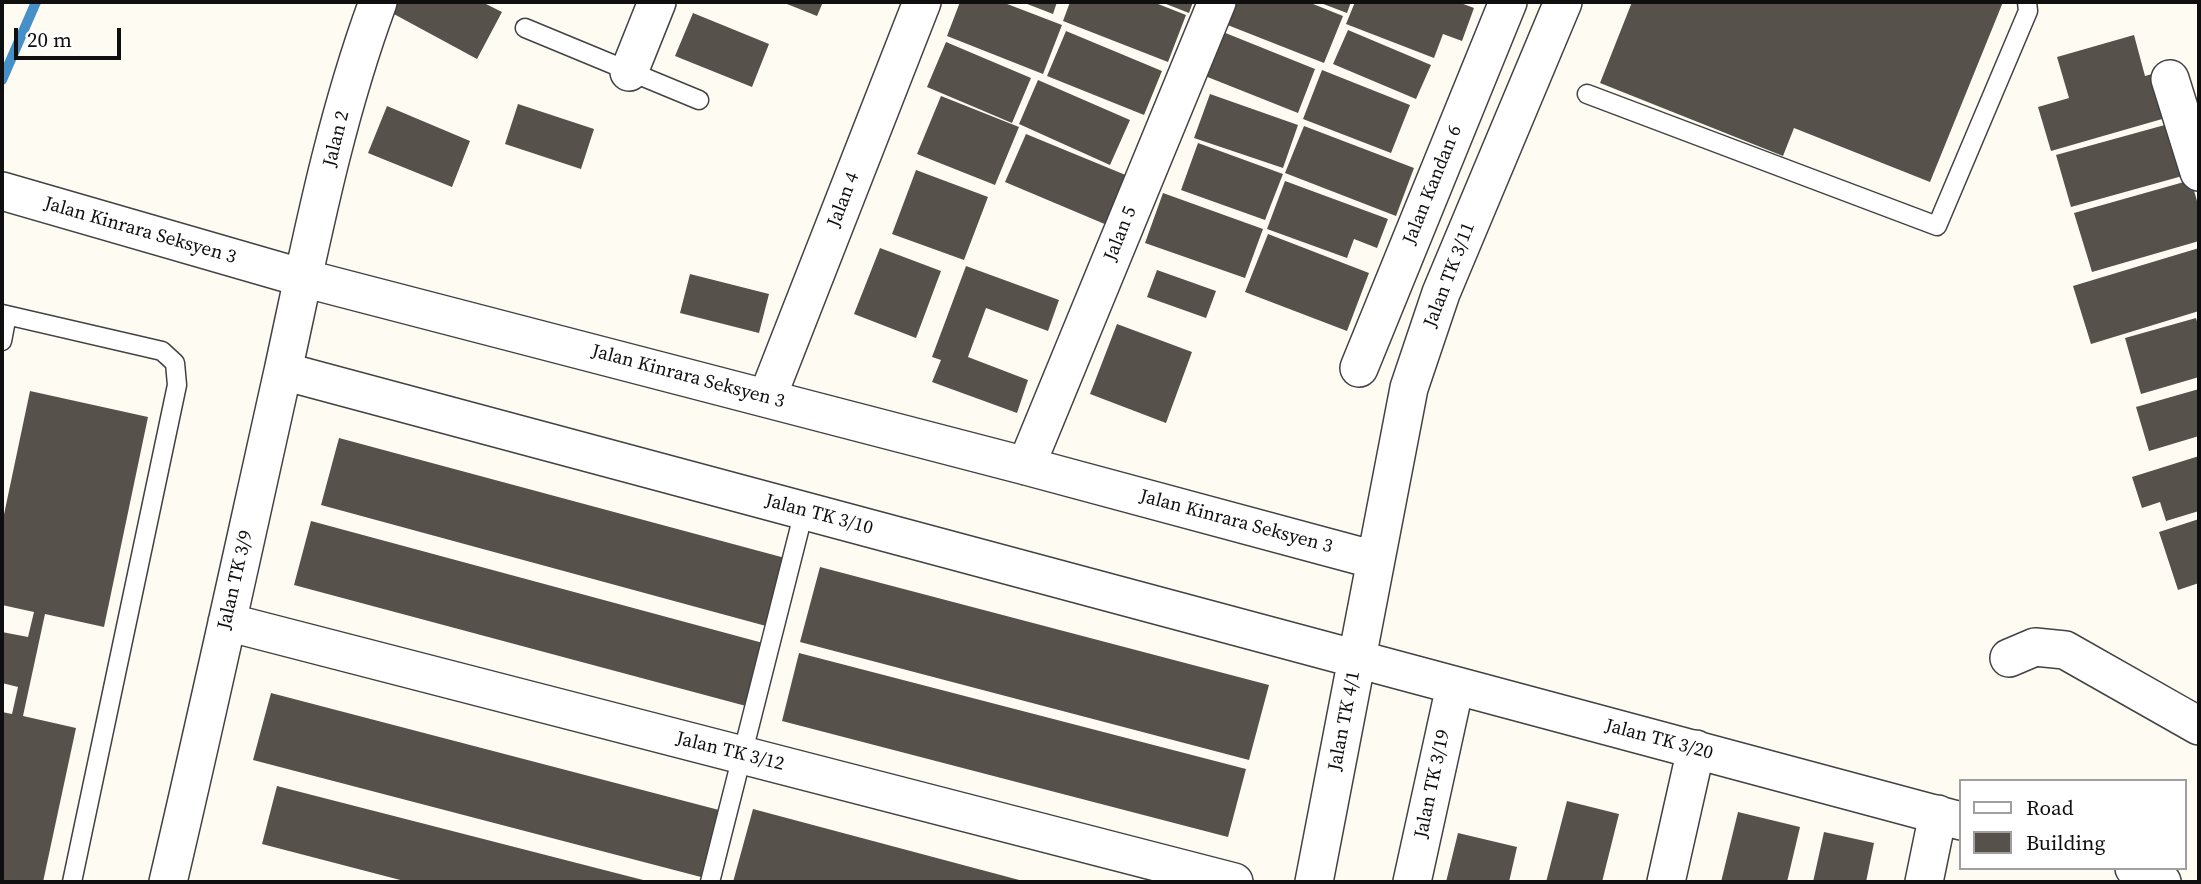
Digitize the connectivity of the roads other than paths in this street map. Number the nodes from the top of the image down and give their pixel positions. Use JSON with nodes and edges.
{"nodes":[{"id":1,"x":378,"y":2,"type":"edge"},
{"id":2,"x":657,"y":2,"type":"edge"},
{"id":3,"x":922,"y":2,"type":"edge"},
{"id":4,"x":1217,"y":2,"type":"edge"},
{"id":5,"x":1508,"y":2,"type":"edge"},
{"id":6,"x":1563,"y":2,"type":"edge"},
{"id":7,"x":2027,"y":2,"type":"edge"},
{"id":8,"x":525,"y":28,"type":"dead end"},
{"id":9,"x":629,"y":72,"type":"junction"},
{"id":10,"x":2169,"y":79,"type":"dead end"},
{"id":11,"x":1587,"y":94,"type":"dead end"},
{"id":12,"x":699,"y":100,"type":"dead end"},
{"id":13,"x":2199,"y":172,"type":"edge"},
{"id":14,"x":2,"y":191,"type":"edge"},
{"id":15,"x":303,"y":278,"type":"junction"},
{"id":16,"x":5,"y":315,"type":"edge"},
{"id":17,"x":2,"y":341,"type":"edge"},
{"id":18,"x":1359,"y":368,"type":"dead end"},
{"id":19,"x":283,"y":371,"type":"junction"},
{"id":20,"x":767,"y":398,"type":"junction"},
{"id":21,"x":1026,"y":466,"type":"junction"},
{"id":22,"x":804,"y":511,"type":"junction"},
{"id":23,"x":1375,"y":560,"type":"junction"},
{"id":24,"x":227,"y":622,"type":"junction"},
{"id":25,"x":2009,"y":658,"type":"dead end"},
{"id":26,"x":1356,"y":659,"type":"junction"},
{"id":27,"x":1455,"y":686,"type":"junction"},
{"id":28,"x":2199,"y":726,"type":"edge"},
{"id":29,"x":1696,"y":749,"type":"junction"},
{"id":30,"x":742,"y":755,"type":"junction"},
{"id":31,"x":1950,"y":818,"type":"edge"},
{"id":32,"x":2140,"y":870,"type":"edge"},
{"id":33,"x":172,"y":881,"type":"edge"},
{"id":34,"x":72,"y":882,"type":"edge"},
{"id":35,"x":710,"y":882,"type":"edge"},
{"id":36,"x":1234,"y":882,"type":"edge"},
{"id":37,"x":1314,"y":882,"type":"edge"},
{"id":38,"x":1412,"y":882,"type":"edge"},
{"id":39,"x":1666,"y":882,"type":"edge"},
{"id":40,"x":1924,"y":882,"type":"edge"},
{"id":41,"x":2162,"y":882,"type":"edge"}],
"edges":[{"from":1,"to":15,"type":"street","name":"Jalan 2"},
{"from":2,"to":9,"type":"street"},
{"from":3,"to":20,"type":"street","name":"Jalan 4"},
{"from":4,"to":21,"type":"street","name":"Jalan 5"},
{"from":5,"to":18,"type":"street","name":"Jalan Kandan 6"},
{"from":6,"to":23,"type":"street","name":"Jalan TK 3/11"},
{"from":7,"to":11,"type":"lane"},
{"from":8,"to":9,"type":"lane"},
{"from":9,"to":12,"type":"lane"},
{"from":10,"to":13,"type":"street"},
{"from":14,"to":15,"type":"street","name":"Jalan Kinrara Seksyen 3"},
{"from":15,"to":19,"type":"street","name":"Jalan TK 3/9"},
{"from":15,"to":20,"type":"street","name":"Jalan Kinrara Seksyen 3"},
{"from":16,"to":17,"type":"lane"},
{"from":16,"to":34,"type":"lane"},
{"from":19,"to":22,"type":"street","name":"Jalan TK 3/10"},
{"from":19,"to":24,"type":"street","name":"Jalan TK 3/9"},
{"from":20,"to":21,"type":"street","name":"Jalan Kinrara Seksyen 3"},
{"from":21,"to":23,"type":"street","name":"Jalan Kinrara Seksyen 3"},
{"from":22,"to":26,"type":"street","name":"Jalan TK 3/10"},
{"from":22,"to":30,"type":"lane"},
{"from":23,"to":26,"type":"street","name":"Jalan TK 4/1"},
{"from":24,"to":30,"type":"street","name":"Jalan TK 3/12"},
{"from":24,"to":33,"type":"street","name":"Jalan TK 3/9"},
{"from":25,"to":28,"type":"street"},
{"from":26,"to":27,"type":"street","name":"Jalan TK 3/20"},
{"from":26,"to":37,"type":"street","name":"Jalan TK 4/1"},
{"from":27,"to":29,"type":"street","name":"Jalan TK 3/20"},
{"from":27,"to":38,"type":"street","name":"Jalan TK 3/19"},
{"from":29,"to":31,"type":"street","name":"Jalan TK 3/20"},
{"from":29,"to":39,"type":"street"},
{"from":30,"to":35,"type":"lane"},
{"from":30,"to":36,"type":"street","name":"Jalan TK 3/12"},
{"from":31,"to":40,"type":"street"},
{"from":32,"to":41,"type":"street"}]}
